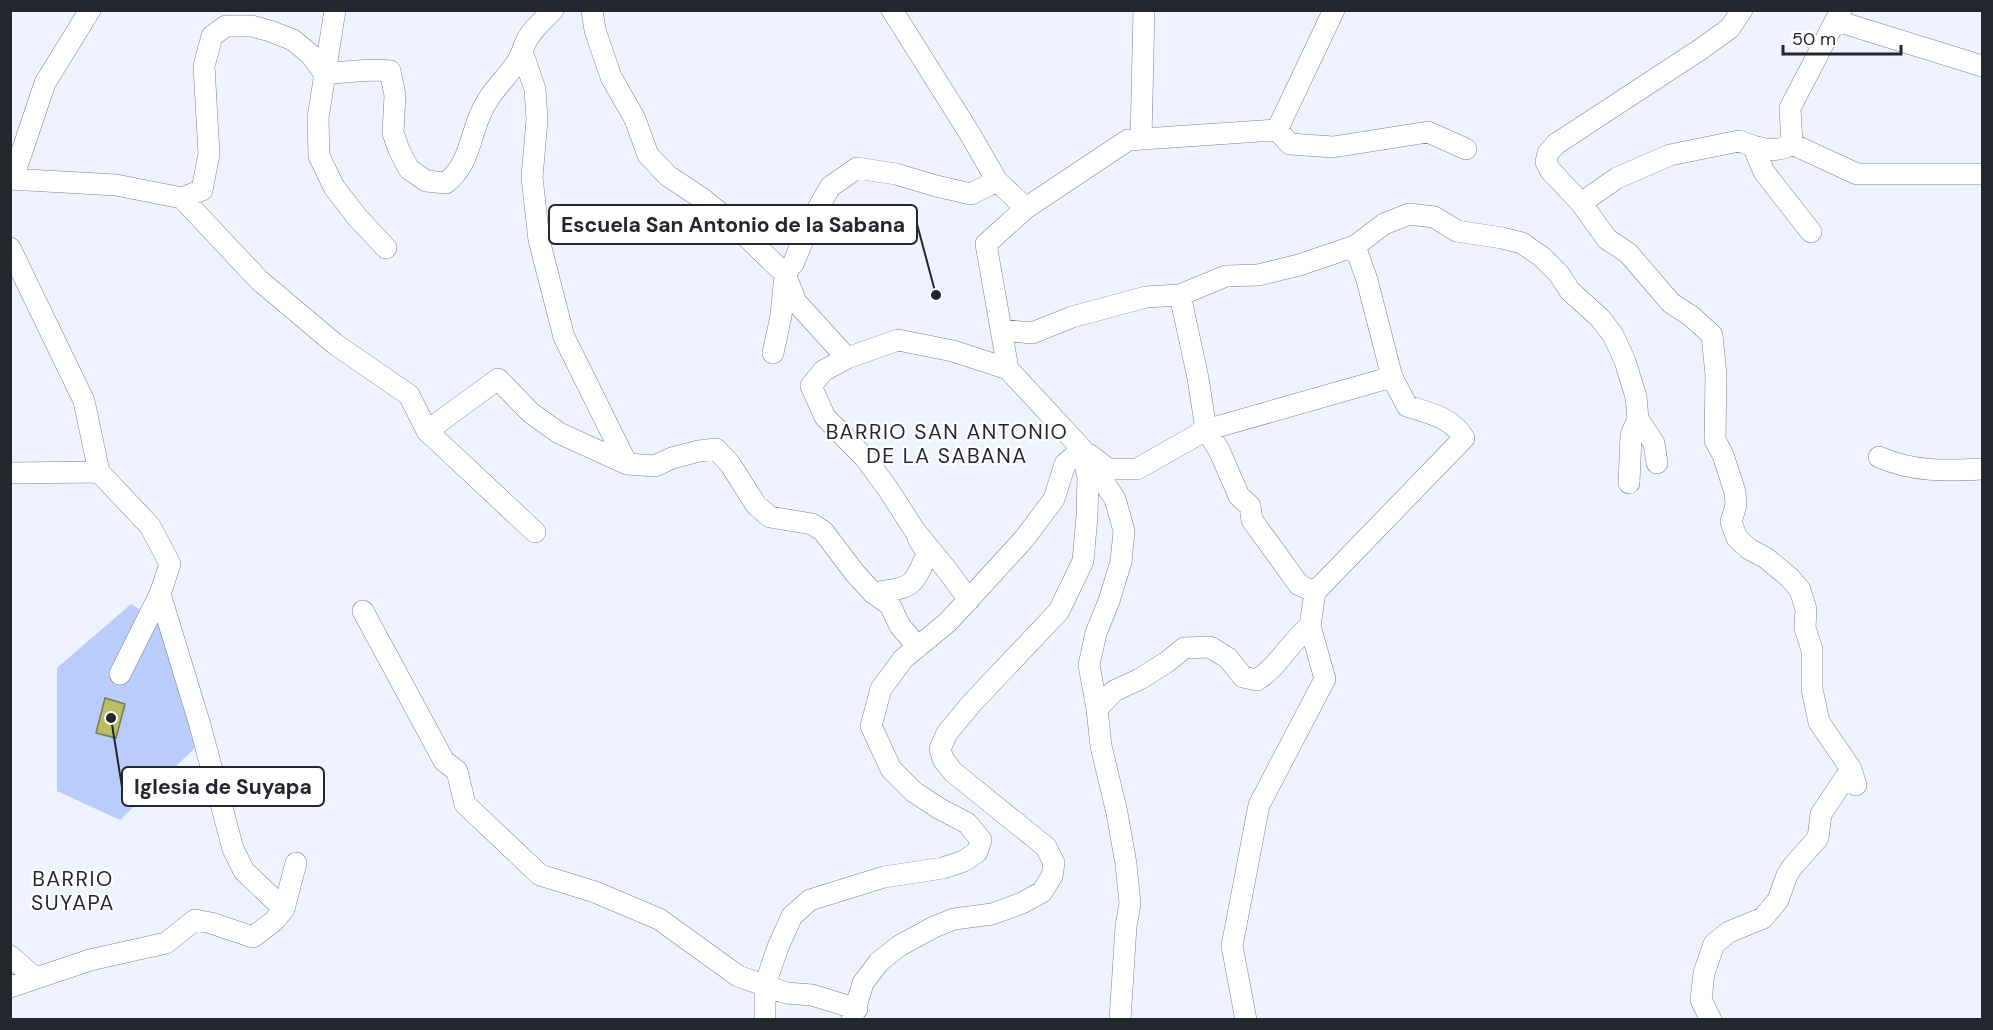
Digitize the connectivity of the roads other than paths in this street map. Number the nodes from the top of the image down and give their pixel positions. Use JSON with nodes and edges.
{"nodes":[{"id":1,"x":90,"y":10,"type":"edge"},
{"id":2,"x":335,"y":10,"type":"edge"},
{"id":3,"x":553,"y":10,"type":"edge"},
{"id":4,"x":592,"y":10,"type":"edge"},
{"id":5,"x":892,"y":10,"type":"edge"},
{"id":6,"x":1144,"y":10,"type":"edge"},
{"id":7,"x":1334,"y":10,"type":"edge"},
{"id":8,"x":1742,"y":10,"type":"edge"},
{"id":9,"x":1839,"y":16,"type":"edge"},
{"id":10,"x":523,"y":54,"type":"junction"},
{"id":11,"x":1983,"y":66,"type":"edge"},
{"id":12,"x":324,"y":73,"type":"junction"},
{"id":13,"x":1277,"y":130,"type":"junction"},
{"id":14,"x":1141,"y":139,"type":"junction"},
{"id":15,"x":1792,"y":144,"type":"junction"},
{"id":16,"x":1753,"y":146,"type":"junction"},
{"id":17,"x":1466,"y":149,"type":"dead end"},
{"id":18,"x":1983,"y":174,"type":"edge"},
{"id":19,"x":12,"y":179,"type":"edge"},
{"id":20,"x":997,"y":182,"type":"junction"},
{"id":21,"x":182,"y":198,"type":"junction"},
{"id":22,"x":1581,"y":203,"type":"junction"},
{"id":23,"x":1026,"y":208,"type":"junction"},
{"id":24,"x":1812,"y":232,"type":"dead end"},
{"id":25,"x":1354,"y":246,"type":"junction"},
{"id":26,"x":386,"y":249,"type":"dead end"},
{"id":27,"x":12,"y":253,"type":"edge"},
{"id":28,"x":785,"y":274,"type":"junction"},
{"id":29,"x":1180,"y":295,"type":"junction"},
{"id":30,"x":1001,"y":330,"type":"junction"},
{"id":31,"x":773,"y":353,"type":"dead end"},
{"id":32,"x":847,"y":357,"type":"junction"},
{"id":33,"x":1008,"y":369,"type":"junction"},
{"id":34,"x":1392,"y":377,"type":"junction"},
{"id":35,"x":1638,"y":419,"type":"junction"},
{"id":36,"x":427,"y":430,"type":"junction"},
{"id":37,"x":1206,"y":430,"type":"junction"},
{"id":38,"x":1082,"y":449,"type":"junction"},
{"id":39,"x":1879,"y":457,"type":"dead end"},
{"id":40,"x":627,"y":464,"type":"junction"},
{"id":41,"x":1657,"y":464,"type":"dead end"},
{"id":42,"x":1983,"y":469,"type":"edge"},
{"id":43,"x":99,"y":472,"type":"junction"},
{"id":44,"x":10,"y":473,"type":"edge"},
{"id":45,"x":1629,"y":483,"type":"dead end"},
{"id":46,"x":915,"y":531,"type":"junction"},
{"id":47,"x":535,"y":532,"type":"dead end"},
{"id":48,"x":1316,"y":592,"type":"junction"},
{"id":49,"x":873,"y":593,"type":"junction"},
{"id":50,"x":160,"y":594,"type":"junction"},
{"id":51,"x":969,"y":600,"type":"junction"},
{"id":52,"x":363,"y":611,"type":"dead end"},
{"id":53,"x":1310,"y":626,"type":"junction"},
{"id":54,"x":918,"y":647,"type":"junction"},
{"id":55,"x":120,"y":674,"type":"dead end"},
{"id":56,"x":1098,"y":709,"type":"junction"},
{"id":57,"x":296,"y":862,"type":"dead end"},
{"id":58,"x":284,"y":909,"type":"junction"},
{"id":59,"x":10,"y":956,"type":"edge"},
{"id":60,"x":34,"y":978,"type":"junction"},
{"id":61,"x":765,"y":986,"type":"junction"},
{"id":62,"x":10,"y":987,"type":"edge"},
{"id":63,"x":856,"y":1016,"type":"edge"},
{"id":64,"x":765,"y":1020,"type":"edge"},
{"id":65,"x":1120,"y":1020,"type":"edge"},
{"id":66,"x":1246,"y":1020,"type":"edge"},
{"id":67,"x":1711,"y":1020,"type":"edge"}],
"edges":[{"from":1,"to":19,"type":"street"},
{"from":2,"to":12,"type":"street"},
{"from":3,"to":10,"type":"street"},
{"from":4,"to":28,"type":"street"},
{"from":5,"to":20,"type":"street"},
{"from":6,"to":14,"type":"street"},
{"from":7,"to":13,"type":"street"},
{"from":8,"to":22,"type":"street"},
{"from":9,"to":11,"type":"street"},
{"from":9,"to":15,"type":"street"},
{"from":10,"to":12,"type":"street"},
{"from":10,"to":40,"type":"street"},
{"from":12,"to":21,"type":"street"},
{"from":12,"to":26,"type":"street"},
{"from":13,"to":14,"type":"street"},
{"from":13,"to":17,"type":"street"},
{"from":14,"to":23,"type":"street"},
{"from":15,"to":16,"type":"street"},
{"from":15,"to":18,"type":"street"},
{"from":16,"to":22,"type":"street"},
{"from":16,"to":24,"type":"street"},
{"from":19,"to":21,"type":"street"},
{"from":20,"to":23,"type":"street"},
{"from":20,"to":28,"type":"street"},
{"from":21,"to":36,"type":"street"},
{"from":22,"to":67,"type":"street"},
{"from":23,"to":30,"type":"street"},
{"from":25,"to":29,"type":"street"},
{"from":25,"to":34,"type":"street"},
{"from":25,"to":35,"type":"street"},
{"from":27,"to":43,"type":"street"},
{"from":28,"to":31,"type":"street"},
{"from":28,"to":32,"type":"street"},
{"from":29,"to":30,"type":"street"},
{"from":29,"to":37,"type":"street"},
{"from":30,"to":33,"type":"street"},
{"from":32,"to":33,"type":"street"},
{"from":32,"to":46,"type":"street"},
{"from":33,"to":38,"type":"street"},
{"from":34,"to":37,"type":"street"},
{"from":34,"to":48,"type":"street"},
{"from":35,"to":41,"type":"street"},
{"from":35,"to":45,"type":"street"},
{"from":36,"to":40,"type":"street"},
{"from":36,"to":47,"type":"street"},
{"from":37,"to":38,"type":"street"},
{"from":37,"to":48,"type":"street"},
{"from":38,"to":51,"type":"street"},
{"from":38,"to":56,"type":"street"},
{"from":38,"to":63,"type":"street"},
{"from":39,"to":42,"type":"street"},
{"from":40,"to":49,"type":"street"},
{"from":43,"to":44,"type":"street"},
{"from":43,"to":50,"type":"street"},
{"from":46,"to":49,"type":"street"},
{"from":46,"to":51,"type":"street"},
{"from":48,"to":53,"type":"street"},
{"from":49,"to":54,"type":"street"},
{"from":50,"to":55,"type":"street"},
{"from":50,"to":58,"type":"street"},
{"from":51,"to":54,"type":"street"},
{"from":52,"to":61,"type":"street"},
{"from":53,"to":56,"type":"street"},
{"from":53,"to":66,"type":"street"},
{"from":54,"to":61,"type":"street"},
{"from":56,"to":65,"type":"street"},
{"from":57,"to":58,"type":"street"},
{"from":58,"to":60,"type":"street"},
{"from":59,"to":60,"type":"street"},
{"from":60,"to":62,"type":"street"},
{"from":61,"to":63,"type":"street"},
{"from":61,"to":64,"type":"street"}]}
